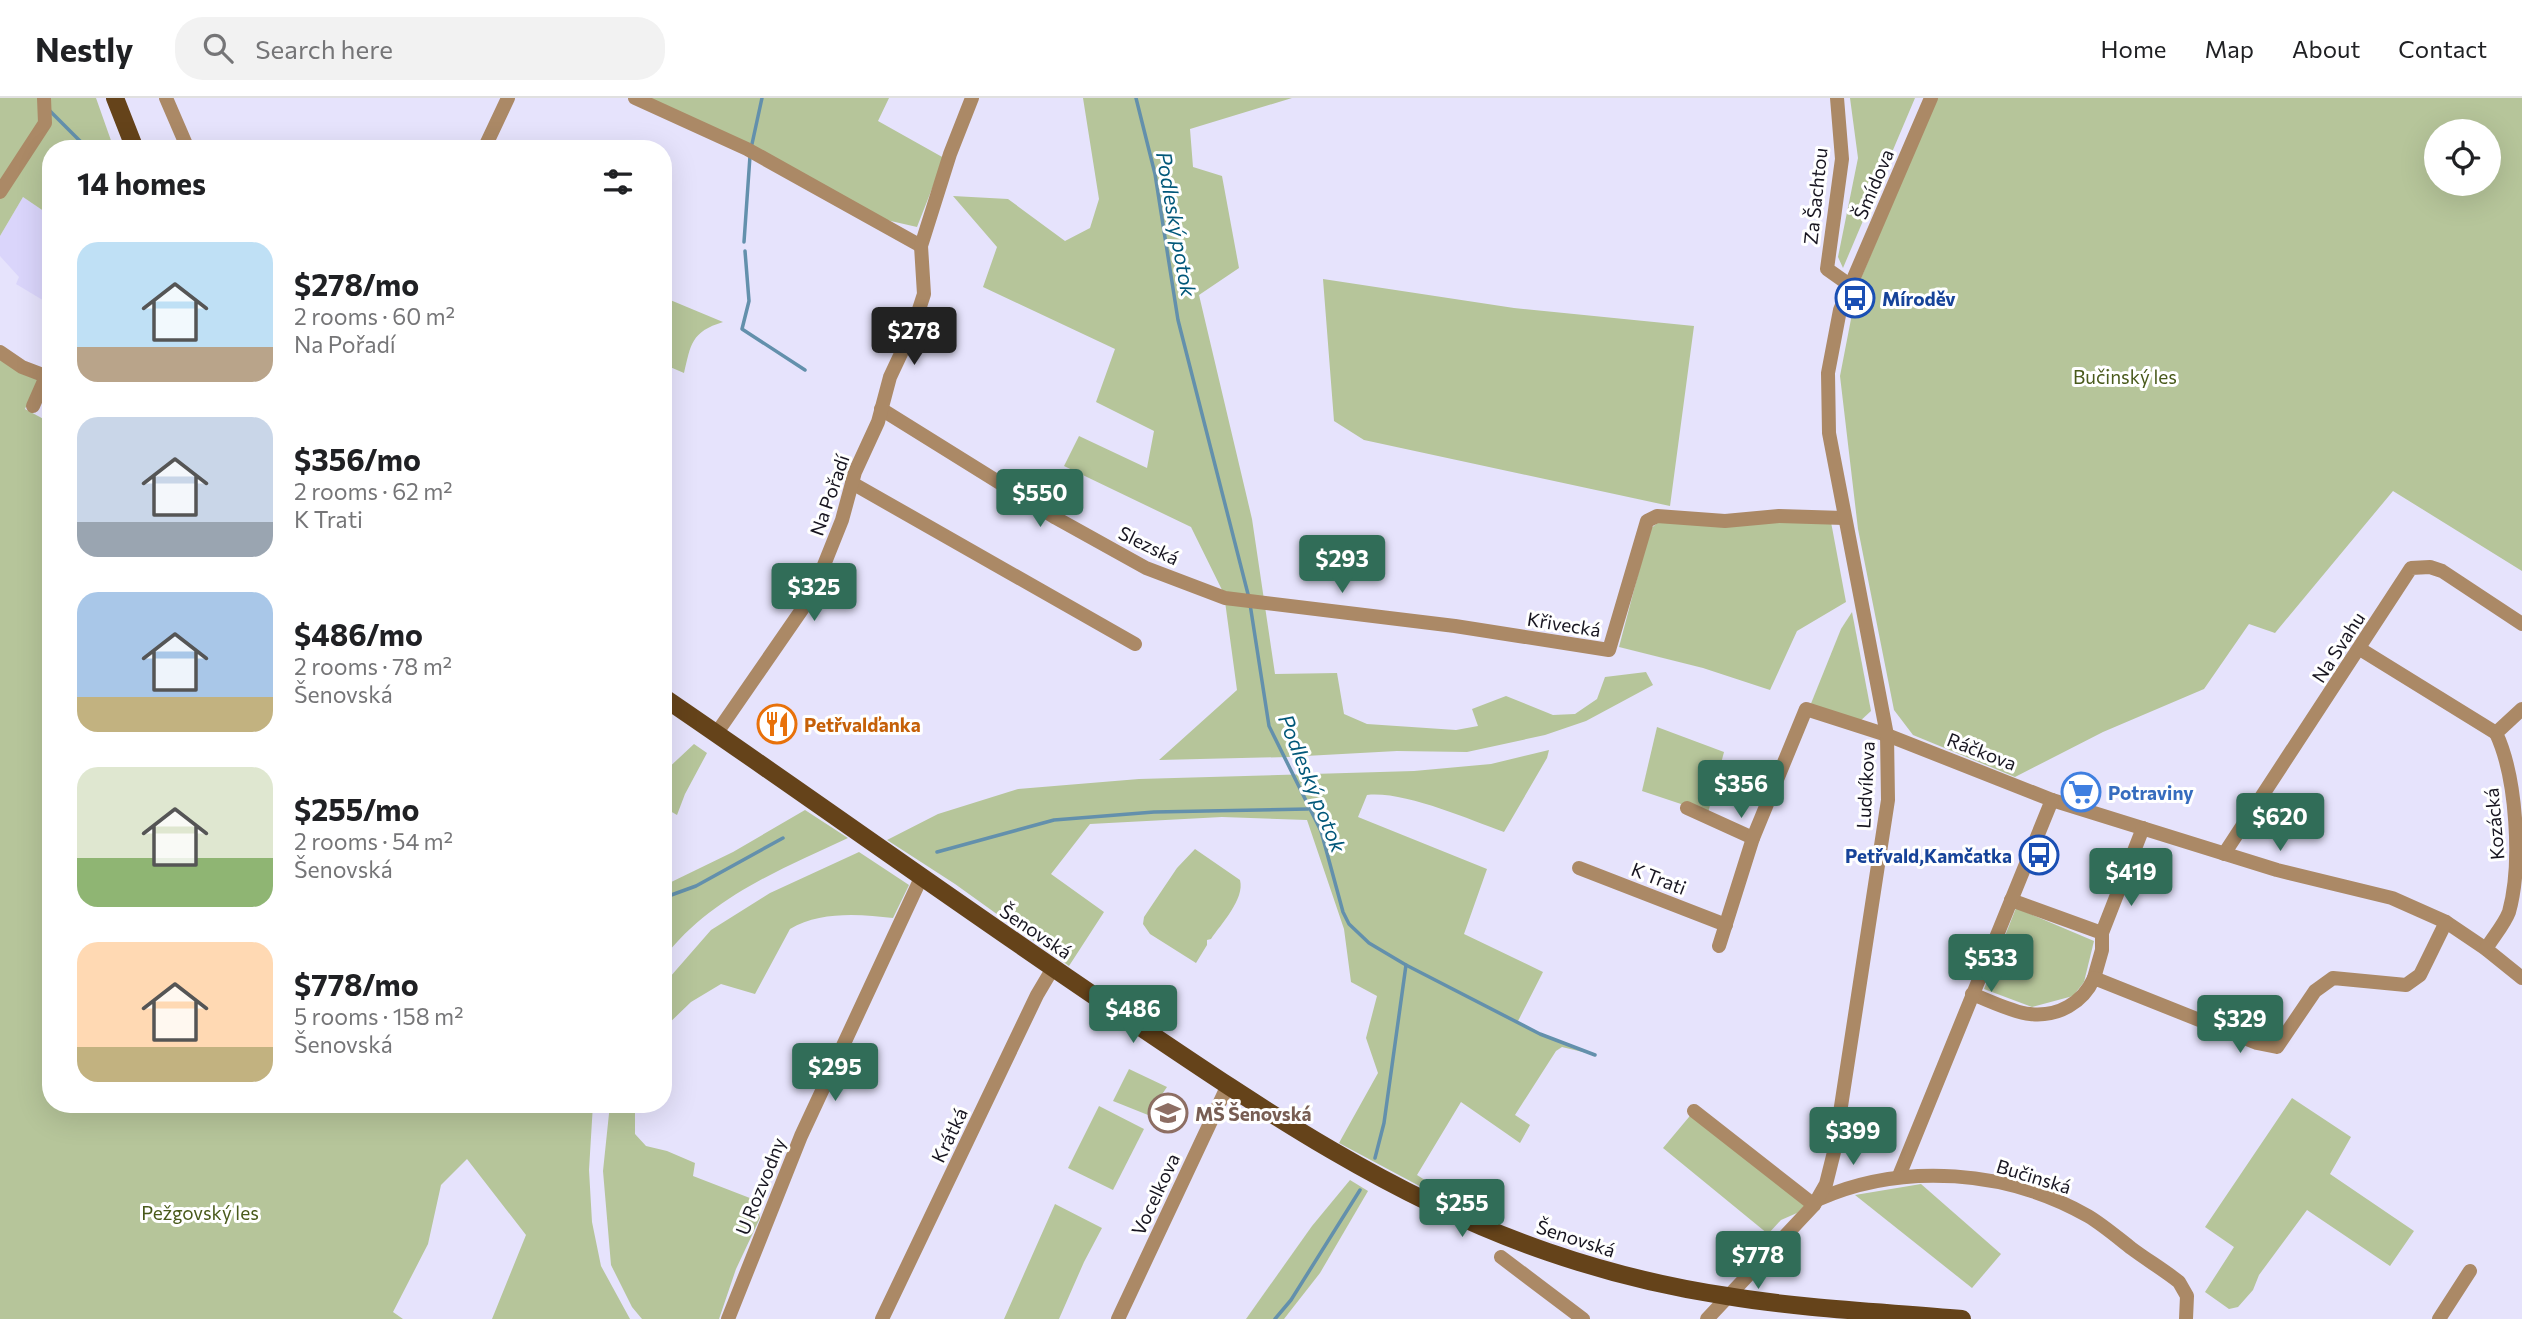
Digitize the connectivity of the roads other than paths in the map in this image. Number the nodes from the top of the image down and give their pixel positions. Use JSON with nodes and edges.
{"nodes":[{"id":1,"x":44,"y":98,"type":"edge"},
{"id":2,"x":116,"y":98,"type":"edge"},
{"id":3,"x":166,"y":98,"type":"edge"},
{"id":4,"x":508,"y":98,"type":"edge"},
{"id":5,"x":635,"y":98,"type":"edge"},
{"id":6,"x":972,"y":98,"type":"edge"},
{"id":7,"x":1837,"y":98,"type":"edge"},
{"id":8,"x":1931,"y":98,"type":"edge"},
{"id":9,"x":132,"y":140,"type":"edge"},
{"id":10,"x":184,"y":140,"type":"edge"},
{"id":11,"x":488,"y":140,"type":"edge"},
{"id":12,"x":0,"y":192,"type":"edge"},
{"id":13,"x":921,"y":246,"type":"junction"},
{"id":14,"x":1851,"y":286,"type":"junction"},
{"id":15,"x":0,"y":352,"type":"edge"},
{"id":16,"x":42,"y":372,"type":"edge"},
{"id":17,"x":42,"y":386,"type":"edge"},
{"id":18,"x":33,"y":407,"type":"dead end"},
{"id":19,"x":881,"y":410,"type":"junction"},
{"id":20,"x":852,"y":483,"type":"junction"},
{"id":21,"x":1844,"y":518,"type":"junction"},
{"id":22,"x":1225,"y":598,"type":"joint"},
{"id":23,"x":2522,"y":624,"type":"edge"},
{"id":24,"x":1135,"y":644,"type":"dead end"},
{"id":25,"x":2360,"y":649,"type":"junction"},
{"id":26,"x":672,"y":703,"type":"edge"},
{"id":27,"x":2522,"y":709,"type":"edge"},
{"id":28,"x":2496,"y":733,"type":"junction"},
{"id":29,"x":716,"y":734,"type":"junction"},
{"id":30,"x":1887,"y":735,"type":"junction"},
{"id":31,"x":2052,"y":800,"type":"junction"},
{"id":32,"x":1687,"y":808,"type":"dead end"},
{"id":33,"x":2143,"y":828,"type":"junction"},
{"id":34,"x":1753,"y":838,"type":"junction"},
{"id":35,"x":2224,"y":854,"type":"junction"},
{"id":36,"x":1579,"y":868,"type":"dead end"},
{"id":37,"x":921,"y":878,"type":"junction"},
{"id":38,"x":2011,"y":900,"type":"junction"},
{"id":39,"x":2446,"y":922,"type":"junction"},
{"id":40,"x":1726,"y":925,"type":"junction"},
{"id":41,"x":2102,"y":933,"type":"junction"},
{"id":42,"x":1719,"y":946,"type":"dead end"},
{"id":43,"x":2486,"y":949,"type":"junction"},
{"id":44,"x":1053,"y":968,"type":"junction"},
{"id":45,"x":2094,"y":978,"type":"junction"},
{"id":46,"x":2522,"y":978,"type":"edge"},
{"id":47,"x":1972,"y":994,"type":"junction"},
{"id":48,"x":1228,"y":1086,"type":"junction"},
{"id":49,"x":1694,"y":1111,"type":"dead end"},
{"id":50,"x":1899,"y":1176,"type":"junction"},
{"id":51,"x":1816,"y":1202,"type":"junction"},
{"id":52,"x":1501,"y":1257,"type":"dead end"},
{"id":53,"x":2470,"y":1271,"type":"dead end"},
{"id":54,"x":1728,"y":1297,"type":"junction"},
{"id":55,"x":728,"y":1319,"type":"edge"},
{"id":56,"x":883,"y":1319,"type":"edge"},
{"id":57,"x":1118,"y":1319,"type":"edge"},
{"id":58,"x":1583,"y":1319,"type":"edge"},
{"id":59,"x":1707,"y":1319,"type":"edge"},
{"id":60,"x":1962,"y":1319,"type":"edge"},
{"id":61,"x":2186,"y":1319,"type":"edge"},
{"id":62,"x":2439,"y":1319,"type":"edge"}],
"edges":[{"from":1,"to":12,"type":"street"},
{"from":2,"to":9,"type":"main road"},
{"from":3,"to":10,"type":"street"},
{"from":4,"to":11,"type":"street"},
{"from":5,"to":13,"type":"street"},
{"from":6,"to":13,"type":"street","name":"Na Pořadí"},
{"from":7,"to":14,"type":"street","name":"Za Šachtou"},
{"from":8,"to":14,"type":"street","name":"Šmídova"},
{"from":13,"to":19,"type":"street","name":"Na Pořadí"},
{"from":14,"to":21,"type":"street","name":"Ludvíkova"},
{"from":15,"to":16,"type":"street"},
{"from":17,"to":18,"type":"street"},
{"from":19,"to":20,"type":"street","name":"Na Pořadí"},
{"from":19,"to":22,"type":"street","name":"Slezská"},
{"from":20,"to":24,"type":"street"},
{"from":20,"to":29,"type":"street","name":"Na Pořadí"},
{"from":21,"to":22,"type":"street","name":"Křivecká"},
{"from":21,"to":30,"type":"street","name":"Ludvíkova"},
{"from":23,"to":25,"type":"street","name":"Na Svahu"},
{"from":25,"to":28,"type":"street"},
{"from":25,"to":35,"type":"street","name":"Na Svahu"},
{"from":26,"to":29,"type":"main road","name":"Šenovská"},
{"from":27,"to":28,"type":"street"},
{"from":28,"to":43,"type":"street","name":"Kozácká"},
{"from":29,"to":37,"type":"main road","name":"Šenovská"},
{"from":30,"to":31,"type":"street","name":"Ráčkova"},
{"from":30,"to":34,"type":"street","name":"Ráčkova"},
{"from":30,"to":51,"type":"street","name":"Ludvíkova"},
{"from":31,"to":33,"type":"street","name":"Ráčkova"},
{"from":31,"to":38,"type":"street"},
{"from":32,"to":34,"type":"street"},
{"from":33,"to":35,"type":"street","name":"Ráčkova"},
{"from":33,"to":41,"type":"street"},
{"from":34,"to":40,"type":"street"},
{"from":35,"to":39,"type":"street","name":"Ráčkova"},
{"from":36,"to":40,"type":"street","name":"K Trati"},
{"from":37,"to":44,"type":"main road","name":"Šenovská"},
{"from":37,"to":55,"type":"street","name":"U Rozvodny"},
{"from":38,"to":41,"type":"street"},
{"from":38,"to":47,"type":"street"},
{"from":39,"to":43,"type":"street","name":"Ráčkova"},
{"from":39,"to":45,"type":"street"},
{"from":40,"to":42,"type":"street"},
{"from":41,"to":45,"type":"street"},
{"from":43,"to":46,"type":"street","name":"Ráčkova"},
{"from":44,"to":48,"type":"main road","name":"Šenovská"},
{"from":44,"to":56,"type":"street","name":"Krátká"},
{"from":45,"to":47,"type":"street"},
{"from":47,"to":50,"type":"street"},
{"from":48,"to":54,"type":"main road","name":"Šenovská"},
{"from":48,"to":57,"type":"street","name":"Vocelkova"},
{"from":49,"to":51,"type":"street"},
{"from":50,"to":51,"type":"street","name":"Bučinská"},
{"from":50,"to":61,"type":"street","name":"Bučinská"},
{"from":51,"to":54,"type":"street","name":"Ludvíkova"},
{"from":52,"to":58,"type":"street"},
{"from":53,"to":62,"type":"street"},
{"from":54,"to":59,"type":"street","name":"Ludvíkova"},
{"from":54,"to":60,"type":"main road","name":"Šenovská"}]}
